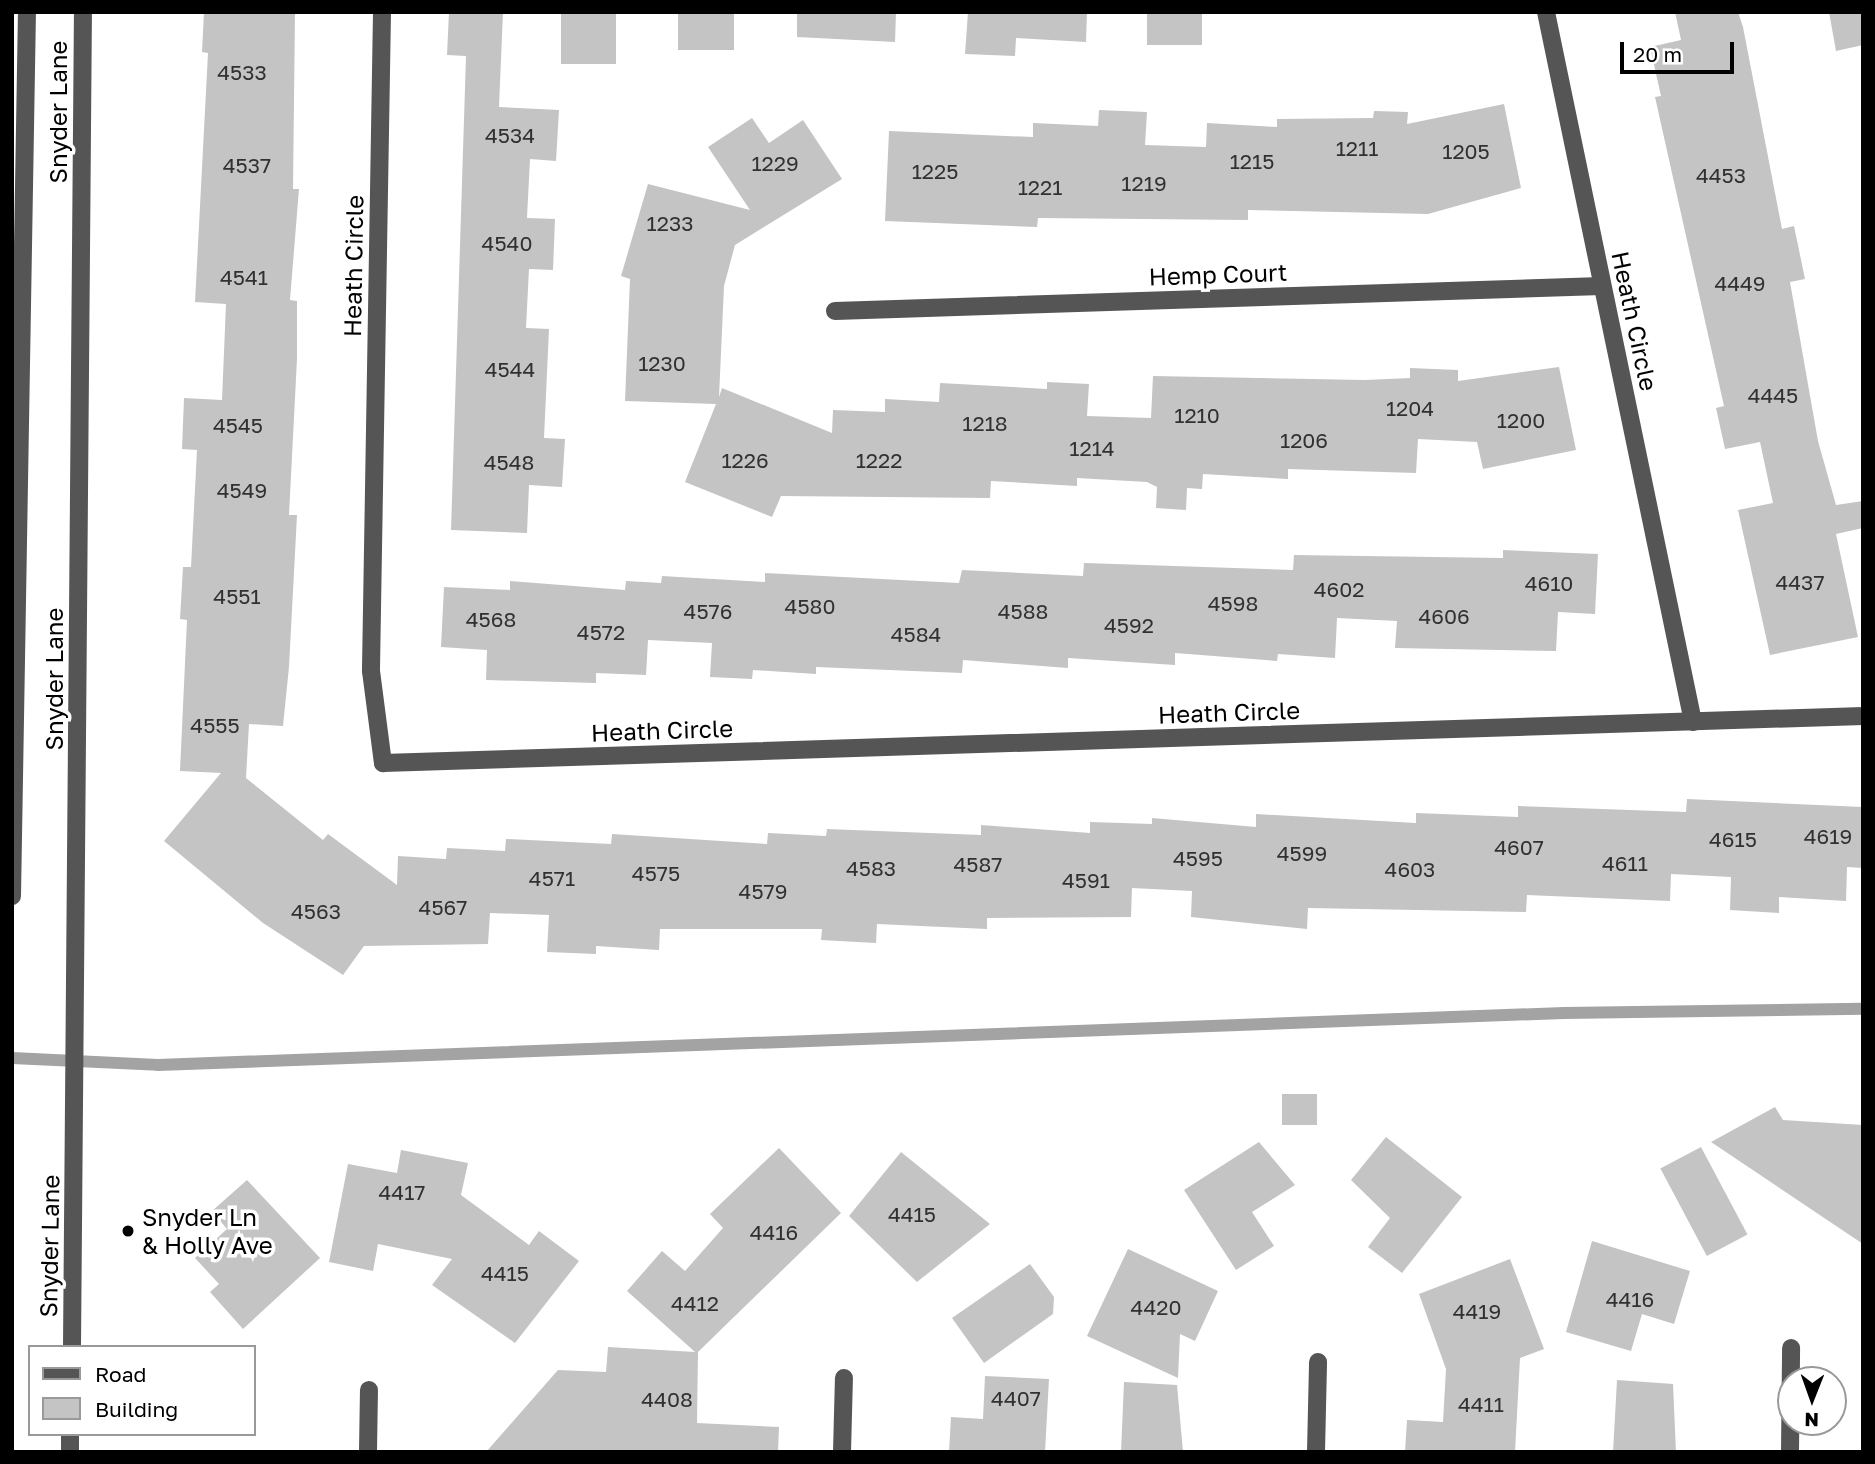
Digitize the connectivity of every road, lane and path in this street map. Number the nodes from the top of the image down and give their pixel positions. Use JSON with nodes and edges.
{"nodes":[{"id":1,"x":27,"y":12,"type":"edge"},
{"id":2,"x":83,"y":12,"type":"edge"},
{"id":3,"x":382,"y":12,"type":"edge"},
{"id":4,"x":1546,"y":12,"type":"edge"},
{"id":5,"x":1602,"y":286,"type":"junction"},
{"id":6,"x":835,"y":311,"type":"dead end"},
{"id":7,"x":1863,"y":716,"type":"edge"},
{"id":8,"x":1693,"y":722,"type":"junction"},
{"id":9,"x":12,"y":896,"type":"edge"},
{"id":10,"x":72,"y":1345,"type":"edge"},
{"id":11,"x":1791,"y":1348,"type":"dead end"},
{"id":12,"x":1318,"y":1362,"type":"dead end"},
{"id":13,"x":844,"y":1378,"type":"dead end"},
{"id":14,"x":369,"y":1390,"type":"dead end"},
{"id":15,"x":369,"y":1452,"type":"edge"},
{"id":16,"x":842,"y":1452,"type":"edge"},
{"id":17,"x":1316,"y":1452,"type":"edge"},
{"id":18,"x":1790,"y":1452,"type":"edge"}],
"edges":[{"from":1,"to":9,"type":"street","name":"Snyder Lane"},
{"from":2,"to":10,"type":"street","name":"Snyder Lane"},
{"from":3,"to":8,"type":"street","name":"Heath Circle"},
{"from":4,"to":5,"type":"street","name":"Heath Circle"},
{"from":5,"to":6,"type":"street","name":"Hemp Court"},
{"from":5,"to":8,"type":"street","name":"Heath Circle"},
{"from":7,"to":8,"type":"street","name":"Heath Circle"},
{"from":11,"to":18,"type":"street"},
{"from":12,"to":17,"type":"street"},
{"from":13,"to":16,"type":"street"},
{"from":14,"to":15,"type":"street"}]}
